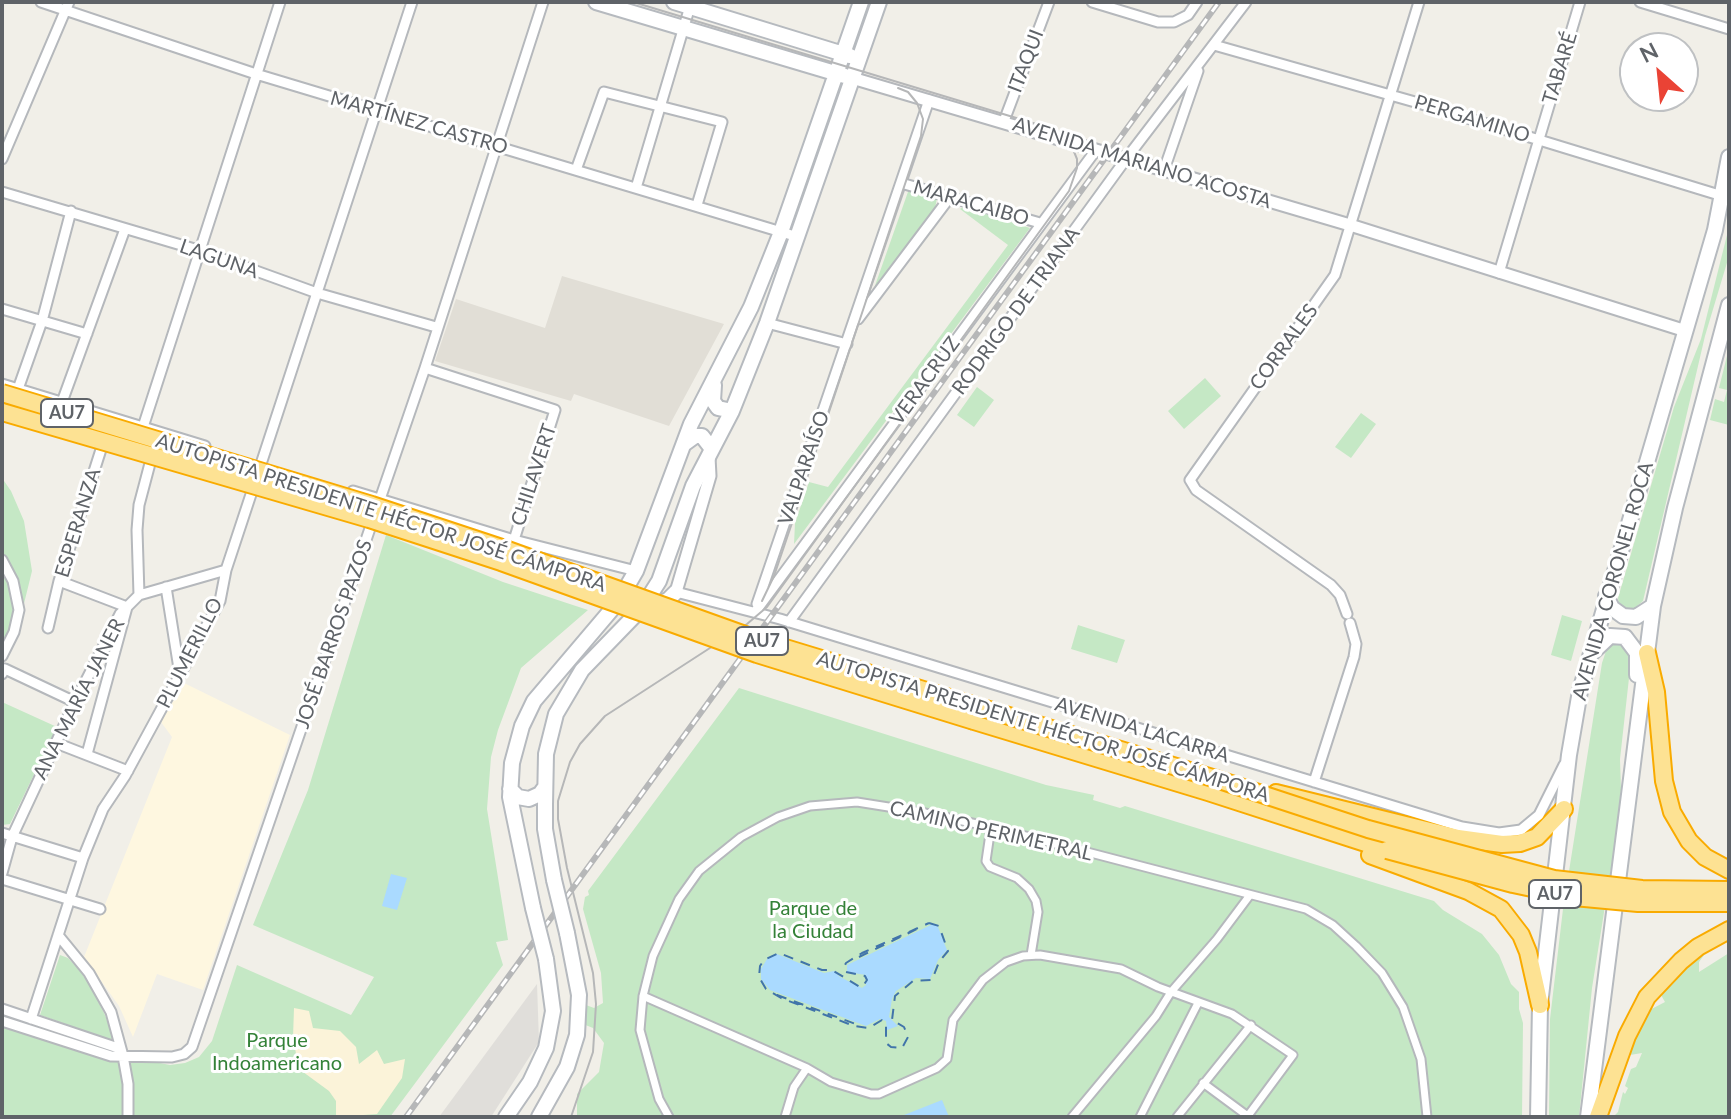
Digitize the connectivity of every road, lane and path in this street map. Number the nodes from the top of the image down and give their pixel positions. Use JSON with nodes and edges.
{"nodes":[{"id":1,"x":41,"y":2,"type":"edge"},
{"id":2,"x":280,"y":2,"type":"edge"},
{"id":3,"x":412,"y":2,"type":"edge"},
{"id":4,"x":543,"y":2,"type":"edge"},
{"id":5,"x":596,"y":2,"type":"edge"},
{"id":6,"x":674,"y":2,"type":"edge"},
{"id":7,"x":861,"y":2,"type":"edge"},
{"id":8,"x":879,"y":2,"type":"edge"},
{"id":9,"x":1049,"y":2,"type":"edge"},
{"id":10,"x":1092,"y":2,"type":"edge"},
{"id":11,"x":1197,"y":2,"type":"edge"},
{"id":12,"x":1246,"y":2,"type":"edge"},
{"id":13,"x":1419,"y":2,"type":"edge"},
{"id":14,"x":1580,"y":2,"type":"edge"},
{"id":15,"x":1640,"y":2,"type":"edge"},
{"id":16,"x":691,"y":4,"type":"edge"},
{"id":17,"x":67,"y":6,"type":"edge"},
{"id":18,"x":685,"y":28,"type":"junction"},
{"id":19,"x":1729,"y":29,"type":"edge"},
{"id":20,"x":1214,"y":45,"type":"junction"},
{"id":21,"x":842,"y":53,"type":"junction"},
{"id":22,"x":859,"y":59,"type":"junction"},
{"id":23,"x":1202,"y":61,"type":"junction"},
{"id":24,"x":836,"y":73,"type":"junction"},
{"id":25,"x":256,"y":74,"type":"junction"},
{"id":26,"x":852,"y":78,"type":"junction"},
{"id":27,"x":1390,"y":95,"type":"junction"},
{"id":28,"x":929,"y":100,"type":"junction"},
{"id":29,"x":662,"y":107,"type":"junction"},
{"id":30,"x":375,"y":111,"type":"junction"},
{"id":31,"x":1004,"y":121,"type":"junction"},
{"id":32,"x":1539,"y":139,"type":"junction"},
{"id":33,"x":496,"y":146,"type":"junction"},
{"id":34,"x":1096,"y":150,"type":"junction"},
{"id":35,"x":1729,"y":157,"type":"edge"},
{"id":36,"x":2,"y":159,"type":"edge"},
{"id":37,"x":1126,"y":159,"type":"junction"},
{"id":38,"x":576,"y":170,"type":"junction"},
{"id":39,"x":1164,"y":170,"type":"junction"},
{"id":40,"x":901,"y":183,"type":"junction"},
{"id":41,"x":636,"y":188,"type":"junction"},
{"id":42,"x":2,"y":192,"type":"edge"},
{"id":43,"x":950,"y":197,"type":"junction"},
{"id":44,"x":1725,"y":197,"type":"edge"},
{"id":45,"x":697,"y":205,"type":"junction"},
{"id":46,"x":71,"y":211,"type":"junction"},
{"id":47,"x":1040,"y":223,"type":"junction"},
{"id":48,"x":1350,"y":225,"type":"junction"},
{"id":49,"x":125,"y":229,"type":"junction"},
{"id":50,"x":781,"y":232,"type":"junction"},
{"id":51,"x":798,"y":237,"type":"junction"},
{"id":52,"x":198,"y":250,"type":"junction"},
{"id":53,"x":1499,"y":273,"type":"junction"},
{"id":54,"x":317,"y":293,"type":"junction"},
{"id":55,"x":1729,"y":305,"type":"edge"},
{"id":56,"x":4,"y":310,"type":"edge"},
{"id":57,"x":2,"y":321,"type":"edge"},
{"id":58,"x":42,"y":321,"type":"junction"},
{"id":59,"x":767,"y":323,"type":"junction"},
{"id":60,"x":853,"y":325,"type":"junction"},
{"id":61,"x":436,"y":327,"type":"junction"},
{"id":62,"x":1686,"y":331,"type":"junction"},
{"id":63,"x":87,"y":334,"type":"junction"},
{"id":64,"x":847,"y":344,"type":"junction"},
{"id":65,"x":425,"y":368,"type":"junction"},
{"id":66,"x":716,"y":377,"type":"junction"},
{"id":67,"x":2,"y":384,"type":"edge"},
{"id":68,"x":10,"y":391,"type":"edge"},
{"id":69,"x":62,"y":402,"type":"junction"},
{"id":70,"x":732,"y":411,"type":"junction"},
{"id":71,"x":2,"y":412,"type":"edge"},
{"id":72,"x":110,"y":417,"type":"junction"},
{"id":73,"x":143,"y":427,"type":"junction"},
{"id":74,"x":158,"y":431,"type":"junction"},
{"id":75,"x":684,"y":444,"type":"junction"},
{"id":76,"x":710,"y":452,"type":"junction"},
{"id":77,"x":261,"y":464,"type":"junction"},
{"id":78,"x":379,"y":499,"type":"junction"},
{"id":79,"x":514,"y":540,"type":"junction"},
{"id":80,"x":2,"y":560,"type":"edge"},
{"id":81,"x":226,"y":570,"type":"junction"},
{"id":82,"x":636,"y":571,"type":"junction"},
{"id":83,"x":59,"y":581,"type":"junction"},
{"id":84,"x":166,"y":587,"type":"junction"},
{"id":85,"x":676,"y":592,"type":"junction"},
{"id":86,"x":139,"y":595,"type":"junction"},
{"id":87,"x":1606,"y":596,"type":"junction"},
{"id":88,"x":1653,"y":606,"type":"junction"},
{"id":89,"x":127,"y":607,"type":"junction"},
{"id":90,"x":642,"y":608,"type":"junction"},
{"id":91,"x":755,"y":612,"type":"junction"},
{"id":92,"x":789,"y":622,"type":"junction"},
{"id":93,"x":48,"y":628,"type":"dead end"},
{"id":94,"x":1647,"y":653,"type":"junction"},
{"id":95,"x":2,"y":656,"type":"edge"},
{"id":96,"x":1589,"y":657,"type":"junction"},
{"id":97,"x":4,"y":672,"type":"edge"},
{"id":98,"x":180,"y":675,"type":"junction"},
{"id":99,"x":75,"y":702,"type":"junction"},
{"id":100,"x":56,"y":743,"type":"junction"},
{"id":101,"x":87,"y":754,"type":"junction"},
{"id":102,"x":1569,"y":755,"type":"junction"},
{"id":103,"x":1634,"y":770,"type":"junction"},
{"id":104,"x":128,"y":771,"type":"junction"},
{"id":105,"x":1314,"y":782,"type":"junction"},
{"id":106,"x":1212,"y":786,"type":"junction"},
{"id":107,"x":545,"y":787,"type":"junction"},
{"id":108,"x":510,"y":789,"type":"junction"},
{"id":109,"x":1564,"y":809,"type":"junction"},
{"id":110,"x":991,"y":827,"type":"junction"},
{"id":111,"x":7,"y":835,"type":"edge"},
{"id":112,"x":83,"y":858,"type":"junction"},
{"id":113,"x":1729,"y":870,"type":"edge"},
{"id":114,"x":2,"y":876,"type":"edge"},
{"id":115,"x":1729,"y":890,"type":"edge"},
{"id":116,"x":1250,"y":895,"type":"junction"},
{"id":117,"x":69,"y":900,"type":"junction"},
{"id":118,"x":1729,"y":903,"type":"edge"},
{"id":119,"x":100,"y":909,"type":"dead end"},
{"id":120,"x":1729,"y":930,"type":"edge"},
{"id":121,"x":58,"y":935,"type":"junction"},
{"id":122,"x":1031,"y":955,"type":"junction"},
{"id":123,"x":1171,"y":992,"type":"junction"},
{"id":124,"x":643,"y":996,"type":"junction"},
{"id":125,"x":1198,"y":1003,"type":"junction"},
{"id":126,"x":1540,"y":1005,"type":"junction"},
{"id":127,"x":2,"y":1009,"type":"edge"},
{"id":128,"x":31,"y":1019,"type":"junction"},
{"id":129,"x":2,"y":1021,"type":"edge"},
{"id":130,"x":1251,"y":1025,"type":"junction"},
{"id":131,"x":122,"y":1052,"type":"junction"},
{"id":132,"x":807,"y":1068,"type":"junction"},
{"id":133,"x":1203,"y":1083,"type":"junction"},
{"id":134,"x":128,"y":1117,"type":"edge"},
{"id":135,"x":506,"y":1117,"type":"edge"},
{"id":136,"x":539,"y":1117,"type":"edge"},
{"id":137,"x":669,"y":1117,"type":"edge"},
{"id":138,"x":785,"y":1117,"type":"edge"},
{"id":139,"x":1072,"y":1117,"type":"edge"},
{"id":140,"x":1140,"y":1117,"type":"edge"},
{"id":141,"x":1177,"y":1117,"type":"edge"},
{"id":142,"x":1248,"y":1117,"type":"edge"},
{"id":143,"x":1427,"y":1117,"type":"edge"},
{"id":144,"x":1538,"y":1117,"type":"edge"},
{"id":145,"x":1588,"y":1117,"type":"edge"},
{"id":146,"x":1598,"y":1117,"type":"edge"}],
"edges":[{"from":1,"to":17,"type":"street","name":"MARTÍNEZ CASTRO"},
{"from":2,"to":25,"type":"street"},
{"from":3,"to":30,"type":"street","name":"PLUMERILLO"},
{"from":4,"to":33,"type":"street","name":"JOSÉ BARROS PAZOS"},
{"from":5,"to":18,"type":"main road","name":"AVENIDA MARIANO ACOSTA"},
{"from":6,"to":16,"type":"main road"},
{"from":7,"to":21,"type":"main road"},
{"from":8,"to":22,"type":"main road"},
{"from":9,"to":31,"type":"street","name":"ITAQUI"},
{"from":10,"to":11,"type":"street"},
{"from":12,"to":20,"type":"street","name":"RODRIGO DE TRIANA"},
{"from":13,"to":27,"type":"street","name":"CORRALES"},
{"from":14,"to":32,"type":"street","name":"TABARÉ"},
{"from":15,"to":19,"type":"street"},
{"from":16,"to":18,"type":"street"},
{"from":16,"to":21,"type":"main road"},
{"from":17,"to":25,"type":"street","name":"MARTÍNEZ CASTRO"},
{"from":17,"to":36,"type":"street"},
{"from":18,"to":24,"type":"main road","name":"AVENIDA MARIANO ACOSTA"},
{"from":18,"to":29,"type":"street"},
{"from":20,"to":23,"type":"street","name":"RODRIGO DE TRIANA"},
{"from":20,"to":27,"type":"street","name":"PERGAMINO"},
{"from":21,"to":22,"type":"main road"},
{"from":21,"to":24,"type":"main road"},
{"from":22,"to":26,"type":"main road"},
{"from":23,"to":37,"type":"street","name":"RODRIGO DE TRIANA"},
{"from":23,"to":39,"type":"street"},
{"from":24,"to":26,"type":"main road","name":"AVENIDA MARIANO ACOSTA"},
{"from":24,"to":50,"type":"main road"},
{"from":25,"to":30,"type":"street","name":"MARTÍNEZ CASTRO"},
{"from":25,"to":52,"type":"street"},
{"from":26,"to":28,"type":"street","name":"AVENIDA MARIANO ACOSTA"},
{"from":26,"to":51,"type":"main road"},
{"from":27,"to":32,"type":"street","name":"PERGAMINO"},
{"from":27,"to":48,"type":"street","name":"CORRALES"},
{"from":28,"to":31,"type":"street","name":"AVENIDA MARIANO ACOSTA"},
{"from":28,"to":40,"type":"street","name":"VALPARAÍSO"},
{"from":29,"to":38,"type":"street"},
{"from":29,"to":41,"type":"street"},
{"from":29,"to":45,"type":"street"},
{"from":30,"to":33,"type":"street","name":"MARTÍNEZ CASTRO"},
{"from":30,"to":54,"type":"street","name":"PLUMERILLO"},
{"from":31,"to":34,"type":"street","name":"AVENIDA MARIANO ACOSTA"},
{"from":32,"to":44,"type":"street","name":"PERGAMINO"},
{"from":32,"to":53,"type":"street","name":"TABARÉ"},
{"from":33,"to":38,"type":"street","name":"MARTÍNEZ CASTRO"},
{"from":33,"to":61,"type":"street","name":"JOSÉ BARROS PAZOS"},
{"from":34,"to":37,"type":"street","name":"AVENIDA MARIANO ACOSTA"},
{"from":34,"to":47,"type":"street","name":"VERACRUZ"},
{"from":35,"to":44,"type":"main road","name":"AVENIDA CORONEL ROCA"},
{"from":37,"to":39,"type":"street","name":"AVENIDA MARIANO ACOSTA"},
{"from":37,"to":92,"type":"street","name":"RODRIGO DE TRIANA"},
{"from":38,"to":41,"type":"street","name":"MARTÍNEZ CASTRO"},
{"from":39,"to":48,"type":"street","name":"AVENIDA MARIANO ACOSTA"},
{"from":40,"to":43,"type":"street","name":"MARACAIBO"},
{"from":40,"to":60,"type":"street","name":"VALPARAÍSO"},
{"from":41,"to":45,"type":"street","name":"MARTÍNEZ CASTRO"},
{"from":42,"to":46,"type":"street","name":"LAGUNA"},
{"from":43,"to":47,"type":"street","name":"MARACAIBO"},
{"from":43,"to":60,"type":"street","name":"VALPARAÍSO"},
{"from":44,"to":62,"type":"main road","name":"AVENIDA CORONEL ROCA"},
{"from":45,"to":50,"type":"street","name":"MARTÍNEZ CASTRO"},
{"from":46,"to":49,"type":"street","name":"LAGUNA"},
{"from":46,"to":58,"type":"street"},
{"from":47,"to":91,"type":"street","name":"VERACRUZ"},
{"from":48,"to":53,"type":"street","name":"AVENIDA MARIANO ACOSTA"},
{"from":48,"to":105,"type":"street","name":"CORRALES"},
{"from":49,"to":52,"type":"street","name":"LAGUNA"},
{"from":49,"to":63,"type":"street"},
{"from":50,"to":51,"type":"street","name":"MARTÍNEZ CASTRO"},
{"from":50,"to":66,"type":"main road"},
{"from":51,"to":59,"type":"main road"},
{"from":52,"to":54,"type":"street","name":"LAGUNA"},
{"from":52,"to":73,"type":"street"},
{"from":53,"to":62,"type":"street","name":"AVENIDA MARIANO ACOSTA"},
{"from":54,"to":61,"type":"street","name":"LAGUNA"},
{"from":54,"to":77,"type":"street","name":"PLUMERILLO"},
{"from":55,"to":88,"type":"main road","name":"AVENIDA CORONEL ROCA"},
{"from":56,"to":57,"type":"street"},
{"from":56,"to":58,"type":"street"},
{"from":58,"to":63,"type":"street"},
{"from":58,"to":68,"type":"street"},
{"from":59,"to":64,"type":"street"},
{"from":59,"to":70,"type":"main road"},
{"from":60,"to":64,"type":"street","name":"VALPARAÍSO"},
{"from":61,"to":65,"type":"street","name":"JOSÉ BARROS PAZOS"},
{"from":62,"to":87,"type":"main road","name":"AVENIDA CORONEL ROCA"},
{"from":63,"to":69,"type":"street"},
{"from":64,"to":91,"type":"street","name":"VALPARAÍSO"},
{"from":65,"to":78,"type":"street","name":"JOSÉ BARROS PAZOS"},
{"from":65,"to":79,"type":"street","name":"CHILAVERT"},
{"from":66,"to":70,"type":"main road"},
{"from":66,"to":75,"type":"main road"},
{"from":67,"to":68,"type":"street"},
{"from":68,"to":69,"type":"street"},
{"from":68,"to":106,"type":"highway","name":"AUTOPISTA PRESIDENTE HÉCTOR JOSÉ CÁMPORA","number":"AU7","bridge":true},
{"from":69,"to":72,"type":"street"},
{"from":70,"to":76,"type":"main road"},
{"from":71,"to":106,"type":"highway","name":"AUTOPISTA PRESIDENTE HÉCTOR JOSÉ CÁMPORA","number":"AU7","bridge":true},
{"from":72,"to":73,"type":"street"},
{"from":72,"to":83,"type":"street","name":"ESPERANZA"},
{"from":73,"to":74,"type":"street"},
{"from":74,"to":77,"type":"street"},
{"from":74,"to":86,"type":"street"},
{"from":75,"to":76,"type":"main road"},
{"from":75,"to":82,"type":"main road"},
{"from":76,"to":85,"type":"street"},
{"from":76,"to":90,"type":"main road"},
{"from":77,"to":78,"type":"street"},
{"from":77,"to":81,"type":"street","name":"PLUMERILLO"},
{"from":78,"to":79,"type":"street"},
{"from":78,"to":131,"type":"street","name":"JOSÉ BARROS PAZOS"},
{"from":79,"to":82,"type":"street"},
{"from":80,"to":95,"type":"street"},
{"from":81,"to":84,"type":"street"},
{"from":81,"to":98,"type":"street","name":"PLUMERILLO"},
{"from":82,"to":108,"type":"main road"},
{"from":83,"to":89,"type":"street"},
{"from":83,"to":93,"type":"street","name":"ESPERANZA"},
{"from":84,"to":86,"type":"street"},
{"from":84,"to":98,"type":"street"},
{"from":85,"to":90,"type":"main road"},
{"from":85,"to":91,"type":"street","name":"AVENIDA LACARRA"},
{"from":86,"to":89,"type":"street","name":"ANA MARÍA JANER"},
{"from":87,"to":88,"type":"main road"},
{"from":87,"to":96,"type":"main road","name":"AVENIDA CORONEL ROCA"},
{"from":88,"to":94,"type":"main road","name":"AVENIDA CORONEL ROCA"},
{"from":89,"to":99,"type":"street","name":"ANA MARÍA JANER"},
{"from":89,"to":101,"type":"street"},
{"from":90,"to":107,"type":"main road"},
{"from":91,"to":92,"type":"street","name":"AVENIDA LACARRA"},
{"from":92,"to":105,"type":"street","name":"AVENIDA LACARRA"},
{"from":94,"to":103,"type":"main road","name":"AVENIDA CORONEL ROCA"},
{"from":94,"to":113,"type":"highway"},
{"from":96,"to":102,"type":"main road","name":"AVENIDA CORONEL ROCA"},
{"from":96,"to":103,"type":"main road"},
{"from":97,"to":99,"type":"street"},
{"from":98,"to":104,"type":"street","name":"PLUMERILLO"},
{"from":99,"to":100,"type":"street","name":"ANA MARÍA JANER"},
{"from":100,"to":101,"type":"street"},
{"from":100,"to":111,"type":"street","name":"ANA MARÍA JANER"},
{"from":101,"to":104,"type":"street"},
{"from":102,"to":105,"type":"street","name":"AVENIDA LACARRA"},
{"from":102,"to":109,"type":"main road","name":"AVENIDA CORONEL ROCA"},
{"from":103,"to":145,"type":"main road","name":"AVENIDA CORONEL ROCA"},
{"from":104,"to":112,"type":"street","name":"PLUMERILLO"},
{"from":106,"to":109,"type":"highway","bridge":true},
{"from":106,"to":115,"type":"highway","name":"AUTOPISTA PRESIDENTE HÉCTOR JOSÉ CÁMPORA","number":"AU7","bridge":true},
{"from":106,"to":118,"type":"highway","name":"AUTOPISTA PRESIDENTE HÉCTOR JOSÉ CÁMPORA","number":"AU7","bridge":true},
{"from":106,"to":126,"type":"highway"},
{"from":107,"to":108,"type":"main road"},
{"from":107,"to":136,"type":"main road","bridge":true},
{"from":108,"to":135,"type":"main road","bridge":true},
{"from":109,"to":126,"type":"main road","name":"AVENIDA CORONEL ROCA"},
{"from":110,"to":116,"type":"street","name":"CAMINO PERIMETRAL"},
{"from":110,"to":122,"type":"street"},
{"from":110,"to":124,"type":"street","name":"CAMINO PERIMETRAL"},
{"from":111,"to":112,"type":"street"},
{"from":111,"to":114,"type":"street","name":"ANA MARÍA JANER"},
{"from":112,"to":117,"type":"street","name":"PLUMERILLO"},
{"from":114,"to":117,"type":"street"},
{"from":116,"to":123,"type":"street"},
{"from":116,"to":143,"type":"street","name":"CAMINO PERIMETRAL"},
{"from":117,"to":119,"type":"street"},
{"from":117,"to":121,"type":"street","name":"PLUMERILLO"},
{"from":120,"to":146,"type":"highway"},
{"from":121,"to":128,"type":"street","name":"PLUMERILLO"},
{"from":121,"to":131,"type":"street"},
{"from":122,"to":123,"type":"street"},
{"from":122,"to":132,"type":"street"},
{"from":123,"to":125,"type":"street"},
{"from":123,"to":139,"type":"street"},
{"from":124,"to":132,"type":"street"},
{"from":124,"to":137,"type":"street","name":"CAMINO PERIMETRAL"},
{"from":125,"to":130,"type":"street"},
{"from":125,"to":140,"type":"street"},
{"from":126,"to":144,"type":"main road","name":"AVENIDA CORONEL ROCA"},
{"from":127,"to":128,"type":"street"},
{"from":128,"to":131,"type":"street"},
{"from":129,"to":131,"type":"street"},
{"from":130,"to":133,"type":"street"},
{"from":130,"to":142,"type":"street"},
{"from":131,"to":134,"type":"street"},
{"from":132,"to":138,"type":"street"},
{"from":133,"to":141,"type":"street"},
{"from":133,"to":142,"type":"street"}]}
